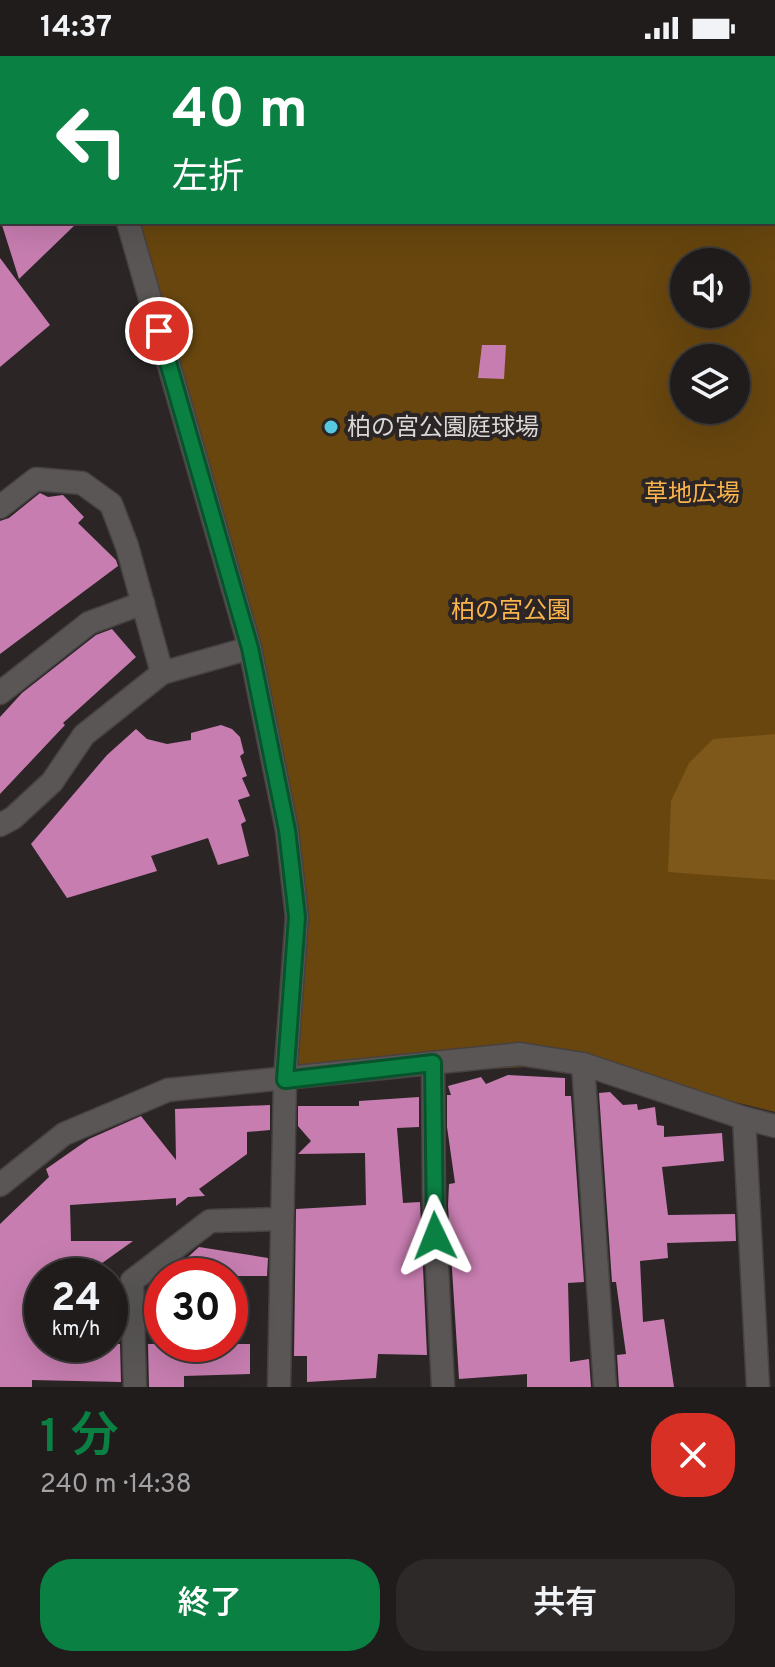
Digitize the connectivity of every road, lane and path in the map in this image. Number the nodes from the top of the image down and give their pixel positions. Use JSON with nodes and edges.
{"nodes":[{"id":1,"x":129,"y":224,"type":"edge"},
{"id":2,"x":0,"y":507,"type":"edge"},
{"id":3,"x":143,"y":603,"type":"junction"},
{"id":4,"x":250,"y":648,"type":"junction"},
{"id":5,"x":162,"y":673,"type":"junction"},
{"id":6,"x":0,"y":693,"type":"edge"},
{"id":7,"x":0,"y":825,"type":"edge"},
{"id":8,"x":433,"y":1063,"type":"junction"},
{"id":9,"x":583,"y":1064,"type":"junction"},
{"id":10,"x":285,"y":1080,"type":"junction"},
{"id":11,"x":744,"y":1118,"type":"junction"},
{"id":12,"x":775,"y":1126,"type":"edge"},
{"id":13,"x":0,"y":1185,"type":"edge"},
{"id":14,"x":281,"y":1219,"type":"junction"},
{"id":15,"x":135,"y":1387,"type":"edge"},
{"id":16,"x":279,"y":1387,"type":"edge"},
{"id":17,"x":443,"y":1387,"type":"edge"},
{"id":18,"x":605,"y":1387,"type":"edge"},
{"id":19,"x":758,"y":1387,"type":"edge"}],
"edges":[{"from":1,"to":4,"type":"street"},
{"from":2,"to":3,"type":"street"},
{"from":3,"to":5,"type":"street"},
{"from":3,"to":6,"type":"street"},
{"from":4,"to":5,"type":"street"},
{"from":4,"to":10,"type":"street"},
{"from":5,"to":7,"type":"street"},
{"from":8,"to":9,"type":"street"},
{"from":8,"to":10,"type":"street"},
{"from":8,"to":17,"type":"street"},
{"from":9,"to":11,"type":"street"},
{"from":9,"to":18,"type":"street"},
{"from":10,"to":13,"type":"street"},
{"from":10,"to":14,"type":"street"},
{"from":11,"to":12,"type":"street"},
{"from":11,"to":19,"type":"street"},
{"from":14,"to":15,"type":"street"},
{"from":14,"to":16,"type":"street"}]}
